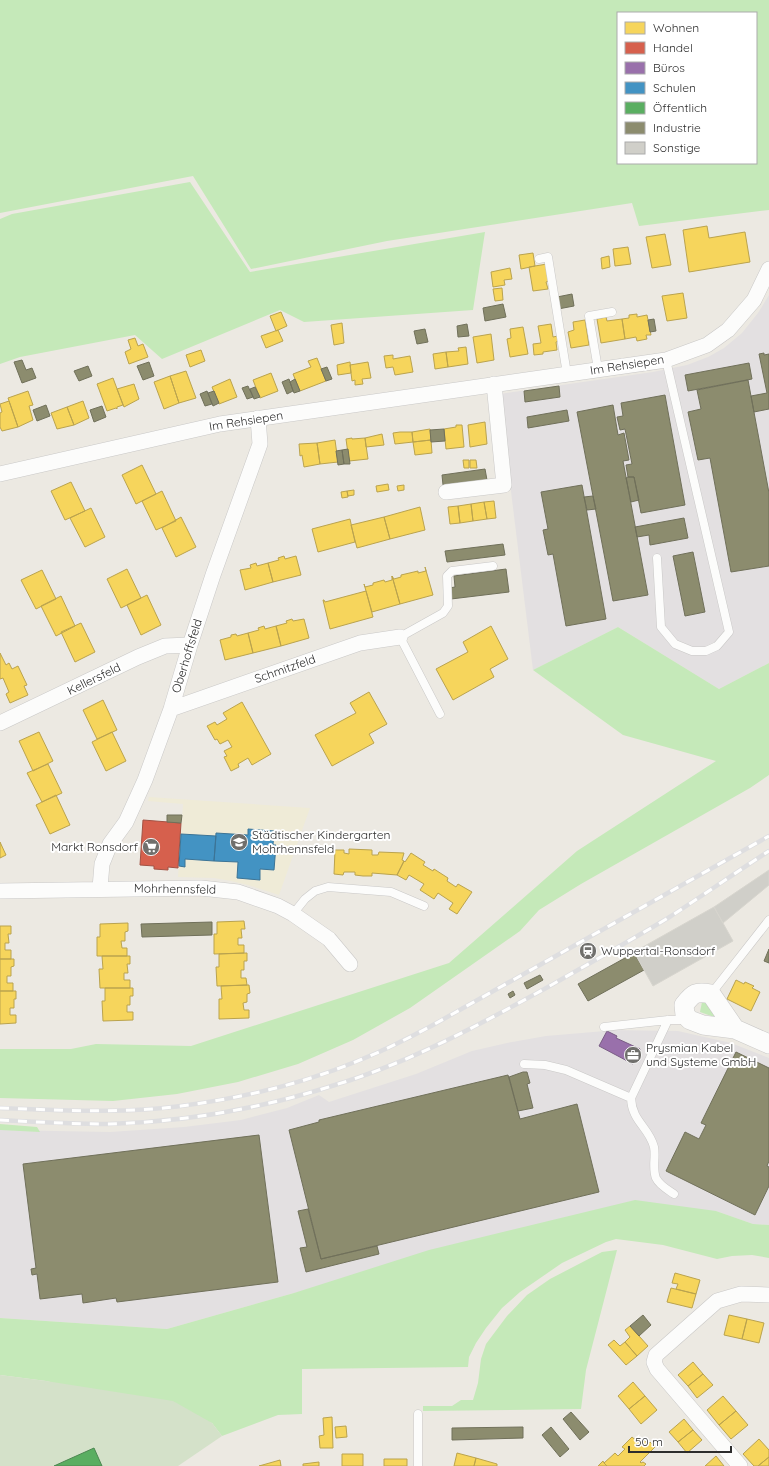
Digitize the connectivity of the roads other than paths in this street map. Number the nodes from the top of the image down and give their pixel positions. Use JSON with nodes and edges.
{"nodes":[{"id":1,"x":539,"y":259,"type":"dead end"},
{"id":2,"x":769,"y":269,"type":"edge"},
{"id":3,"x":612,"y":312,"type":"dead end"},
{"id":4,"x":666,"y":360,"type":"junction"},
{"id":5,"x":598,"y":369,"type":"junction"},
{"id":6,"x":567,"y":374,"type":"junction"},
{"id":7,"x":494,"y":384,"type":"junction"},
{"id":8,"x":258,"y":418,"type":"junction"},
{"id":9,"x":0,"y":474,"type":"edge"},
{"id":10,"x":446,"y":492,"type":"dead end"},
{"id":11,"x":657,"y":558,"type":"dead end"},
{"id":12,"x":493,"y":566,"type":"dead end"},
{"id":13,"x":400,"y":636,"type":"junction"},
{"id":14,"x":190,"y":645,"type":"junction"},
{"id":15,"x":171,"y":709,"type":"junction"},
{"id":16,"x":440,"y":714,"type":"dead end"},
{"id":17,"x":0,"y":724,"type":"edge"},
{"id":18,"x":100,"y":888,"type":"junction"},
{"id":19,"x":0,"y":891,"type":"edge"},
{"id":20,"x":424,"y":906,"type":"dead end"},
{"id":21,"x":293,"y":914,"type":"junction"},
{"id":22,"x":769,"y":920,"type":"edge"},
{"id":23,"x":350,"y":964,"type":"dead end"},
{"id":24,"x":711,"y":994,"type":"junction"},
{"id":25,"x":668,"y":1020,"type":"junction"},
{"id":26,"x":690,"y":1020,"type":"junction"},
{"id":27,"x":604,"y":1028,"type":"dead end"},
{"id":28,"x":735,"y":1029,"type":"junction"},
{"id":29,"x":769,"y":1044,"type":"edge"},
{"id":30,"x":524,"y":1064,"type":"dead end"},
{"id":31,"x":631,"y":1098,"type":"junction"},
{"id":32,"x":674,"y":1194,"type":"dead end"},
{"id":33,"x":769,"y":1295,"type":"edge"},
{"id":34,"x":418,"y":1414,"type":"dead end"},
{"id":35,"x":418,"y":1466,"type":"edge"},
{"id":36,"x":740,"y":1466,"type":"edge"}],
"edges":[{"from":1,"to":6,"type":"lane"},
{"from":2,"to":4,"type":"street","name":"Im Rehsiepen"},
{"from":3,"to":5,"type":"lane"},
{"from":4,"to":5,"type":"street","name":"Im Rehsiepen"},
{"from":4,"to":11,"type":"lane"},
{"from":5,"to":6,"type":"street","name":"Im Rehsiepen"},
{"from":6,"to":7,"type":"street","name":"Im Rehsiepen"},
{"from":7,"to":8,"type":"street","name":"Im Rehsiepen"},
{"from":7,"to":10,"type":"street"},
{"from":8,"to":9,"type":"street","name":"Im Rehsiepen"},
{"from":8,"to":14,"type":"street","name":"Oberhoffsfeld"},
{"from":12,"to":13,"type":"lane"},
{"from":13,"to":15,"type":"street","name":"Schmitzfeld"},
{"from":13,"to":16,"type":"lane"},
{"from":14,"to":15,"type":"street","name":"Oberhoffsfeld"},
{"from":14,"to":17,"type":"street","name":"Kellersfeld"},
{"from":15,"to":18,"type":"street","name":"Oberhoffsfeld"},
{"from":18,"to":19,"type":"street","name":"Mohrhennsfeld"},
{"from":18,"to":21,"type":"street","name":"Mohrhennsfeld"},
{"from":20,"to":21,"type":"lane"},
{"from":21,"to":23,"type":"street","name":"Mohrhennsfeld"},
{"from":22,"to":24,"type":"lane"},
{"from":24,"to":26,"type":"street"},
{"from":24,"to":28,"type":"street"},
{"from":25,"to":26,"type":"lane"},
{"from":25,"to":27,"type":"lane"},
{"from":25,"to":31,"type":"lane"},
{"from":26,"to":28,"type":"street"},
{"from":28,"to":29,"type":"street"},
{"from":30,"to":31,"type":"lane"},
{"from":31,"to":32,"type":"lane"},
{"from":33,"to":36,"type":"street"},
{"from":34,"to":35,"type":"lane"}]}
